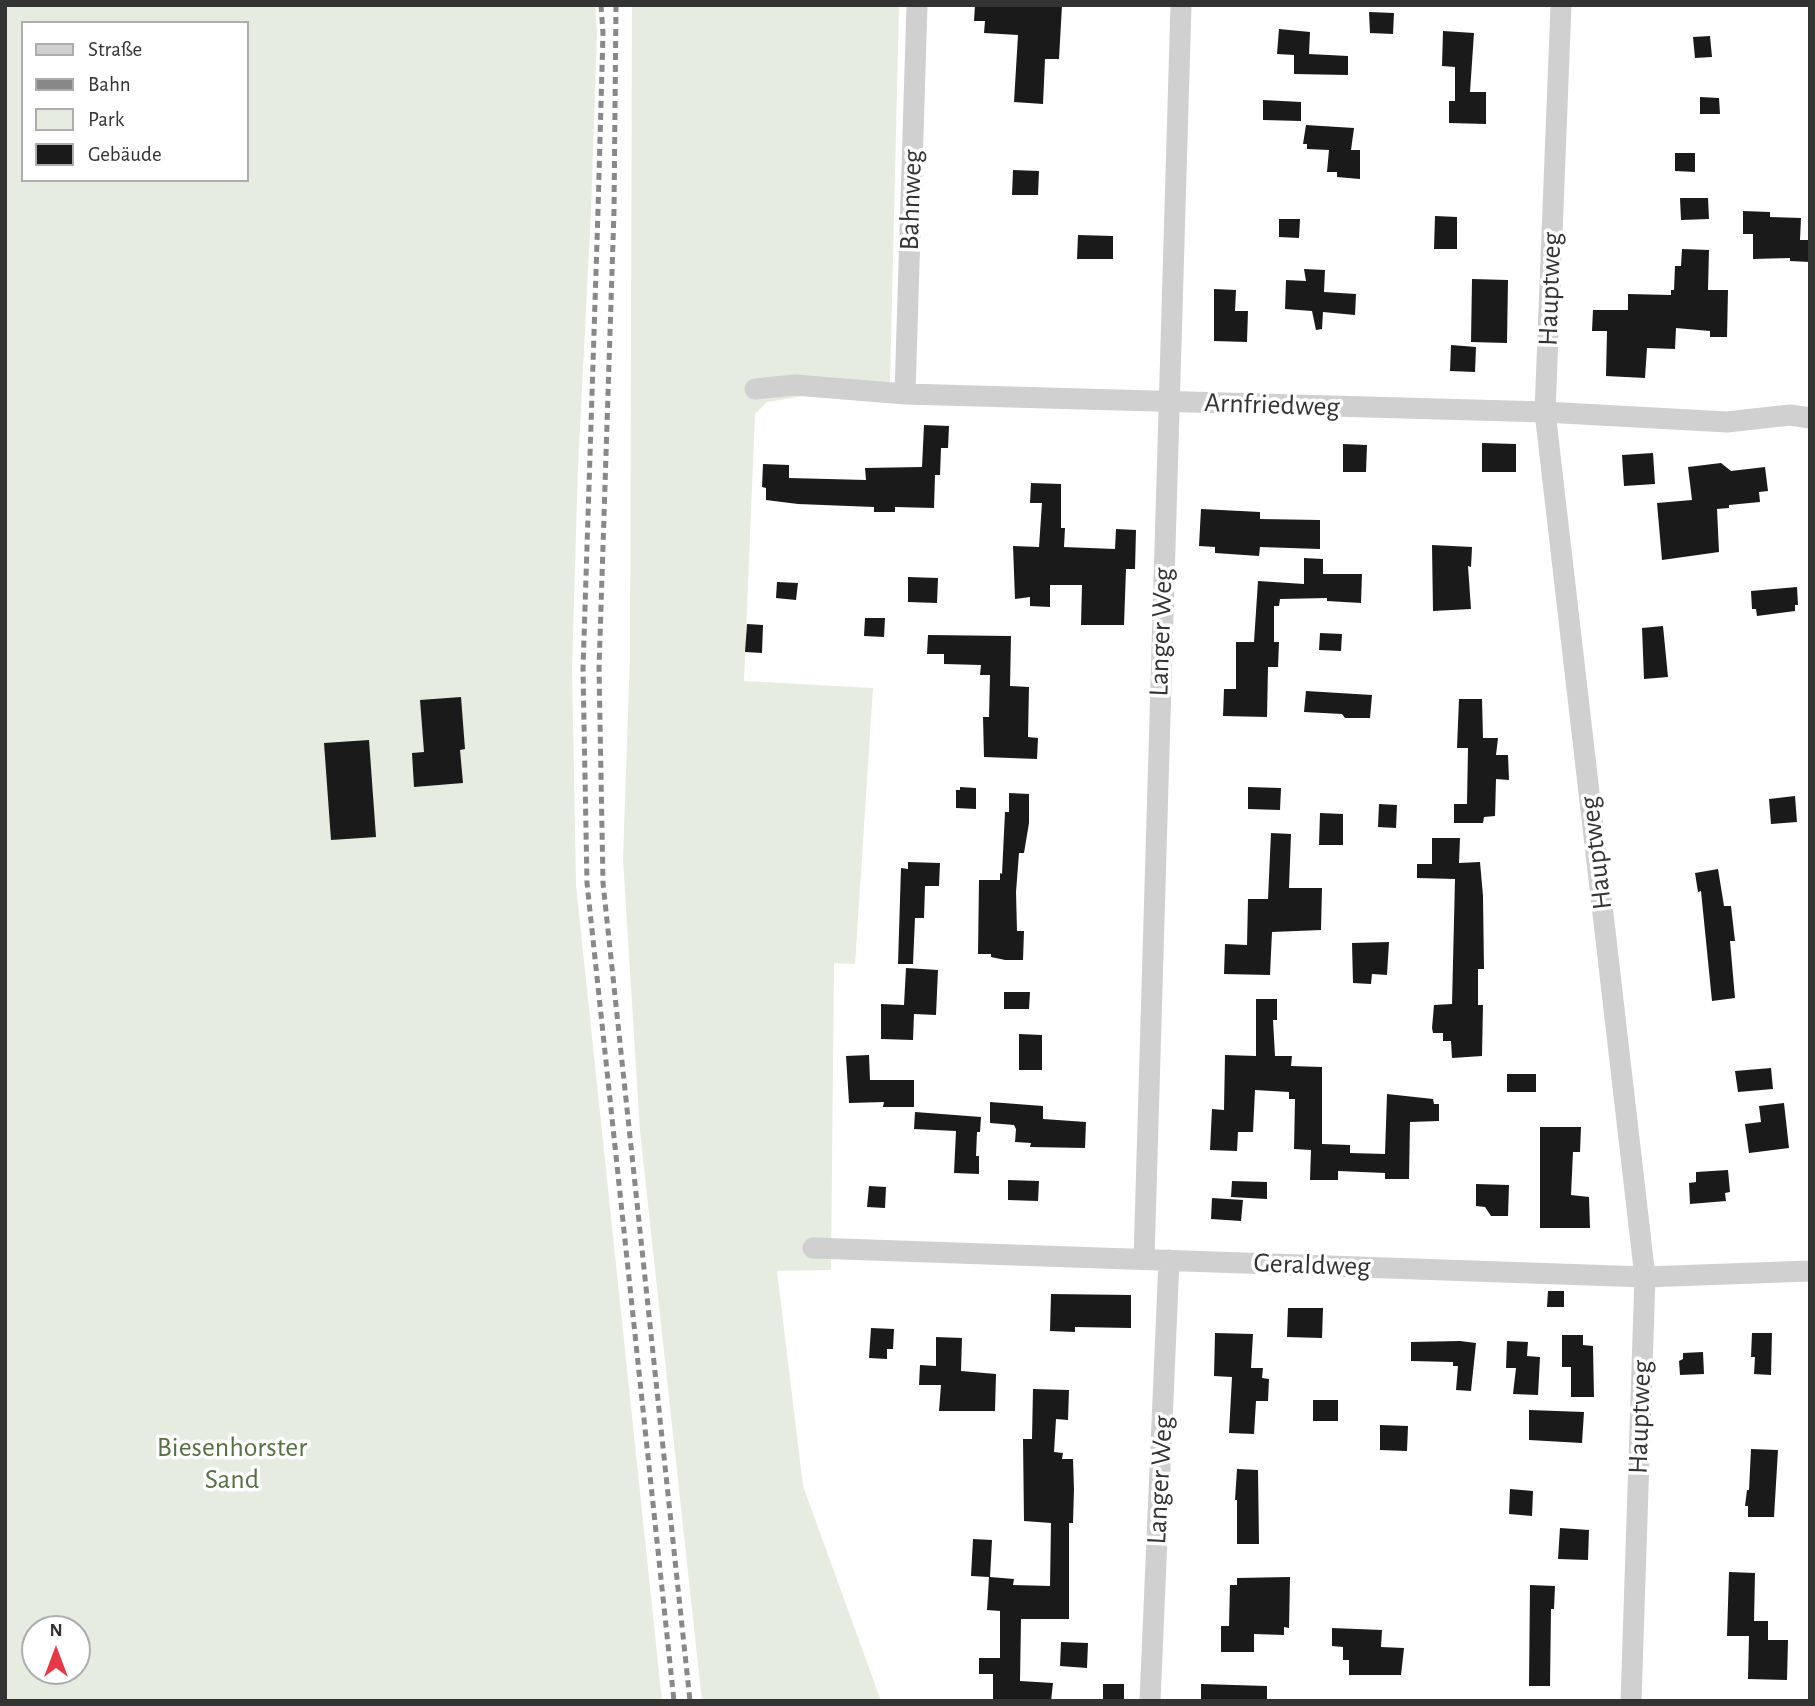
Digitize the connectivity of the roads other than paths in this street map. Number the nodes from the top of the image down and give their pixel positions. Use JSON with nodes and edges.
{"nodes":[{"id":1,"x":918,"y":5,"type":"edge"},
{"id":2,"x":1181,"y":5,"type":"edge"},
{"id":3,"x":1561,"y":5,"type":"edge"},
{"id":4,"x":755,"y":389,"type":"dead end"},
{"id":5,"x":905,"y":394,"type":"junction"},
{"id":6,"x":1168,"y":402,"type":"junction"},
{"id":7,"x":1545,"y":412,"type":"junction"},
{"id":8,"x":1800,"y":416,"type":"edge"},
{"id":9,"x":813,"y":1248,"type":"dead end"},
{"id":10,"x":1144,"y":1259,"type":"junction"},
{"id":11,"x":1169,"y":1260,"type":"junction"},
{"id":12,"x":1810,"y":1271,"type":"edge"},
{"id":13,"x":1645,"y":1277,"type":"junction"},
{"id":14,"x":1150,"y":1701,"type":"edge"},
{"id":15,"x":1631,"y":1701,"type":"edge"}],
"edges":[{"from":1,"to":5,"type":"street","name":"Bahnweg"},
{"from":2,"to":6,"type":"street","name":"Langer Weg"},
{"from":3,"to":7,"type":"street","name":"Hauptweg"},
{"from":4,"to":5,"type":"street","name":"Arnfriedweg"},
{"from":5,"to":6,"type":"street","name":"Arnfriedweg"},
{"from":6,"to":7,"type":"street","name":"Arnfriedweg"},
{"from":6,"to":10,"type":"street","name":"Langer Weg"},
{"from":7,"to":8,"type":"street","name":"Arnfriedweg"},
{"from":7,"to":13,"type":"street","name":"Hauptweg"},
{"from":9,"to":10,"type":"street","name":"Geraldweg"},
{"from":10,"to":11,"type":"street","name":"Geraldweg"},
{"from":11,"to":13,"type":"street","name":"Geraldweg"},
{"from":11,"to":14,"type":"street","name":"Langer Weg"},
{"from":12,"to":13,"type":"street","name":"Geraldweg"},
{"from":13,"to":15,"type":"street","name":"Hauptweg"}]}
